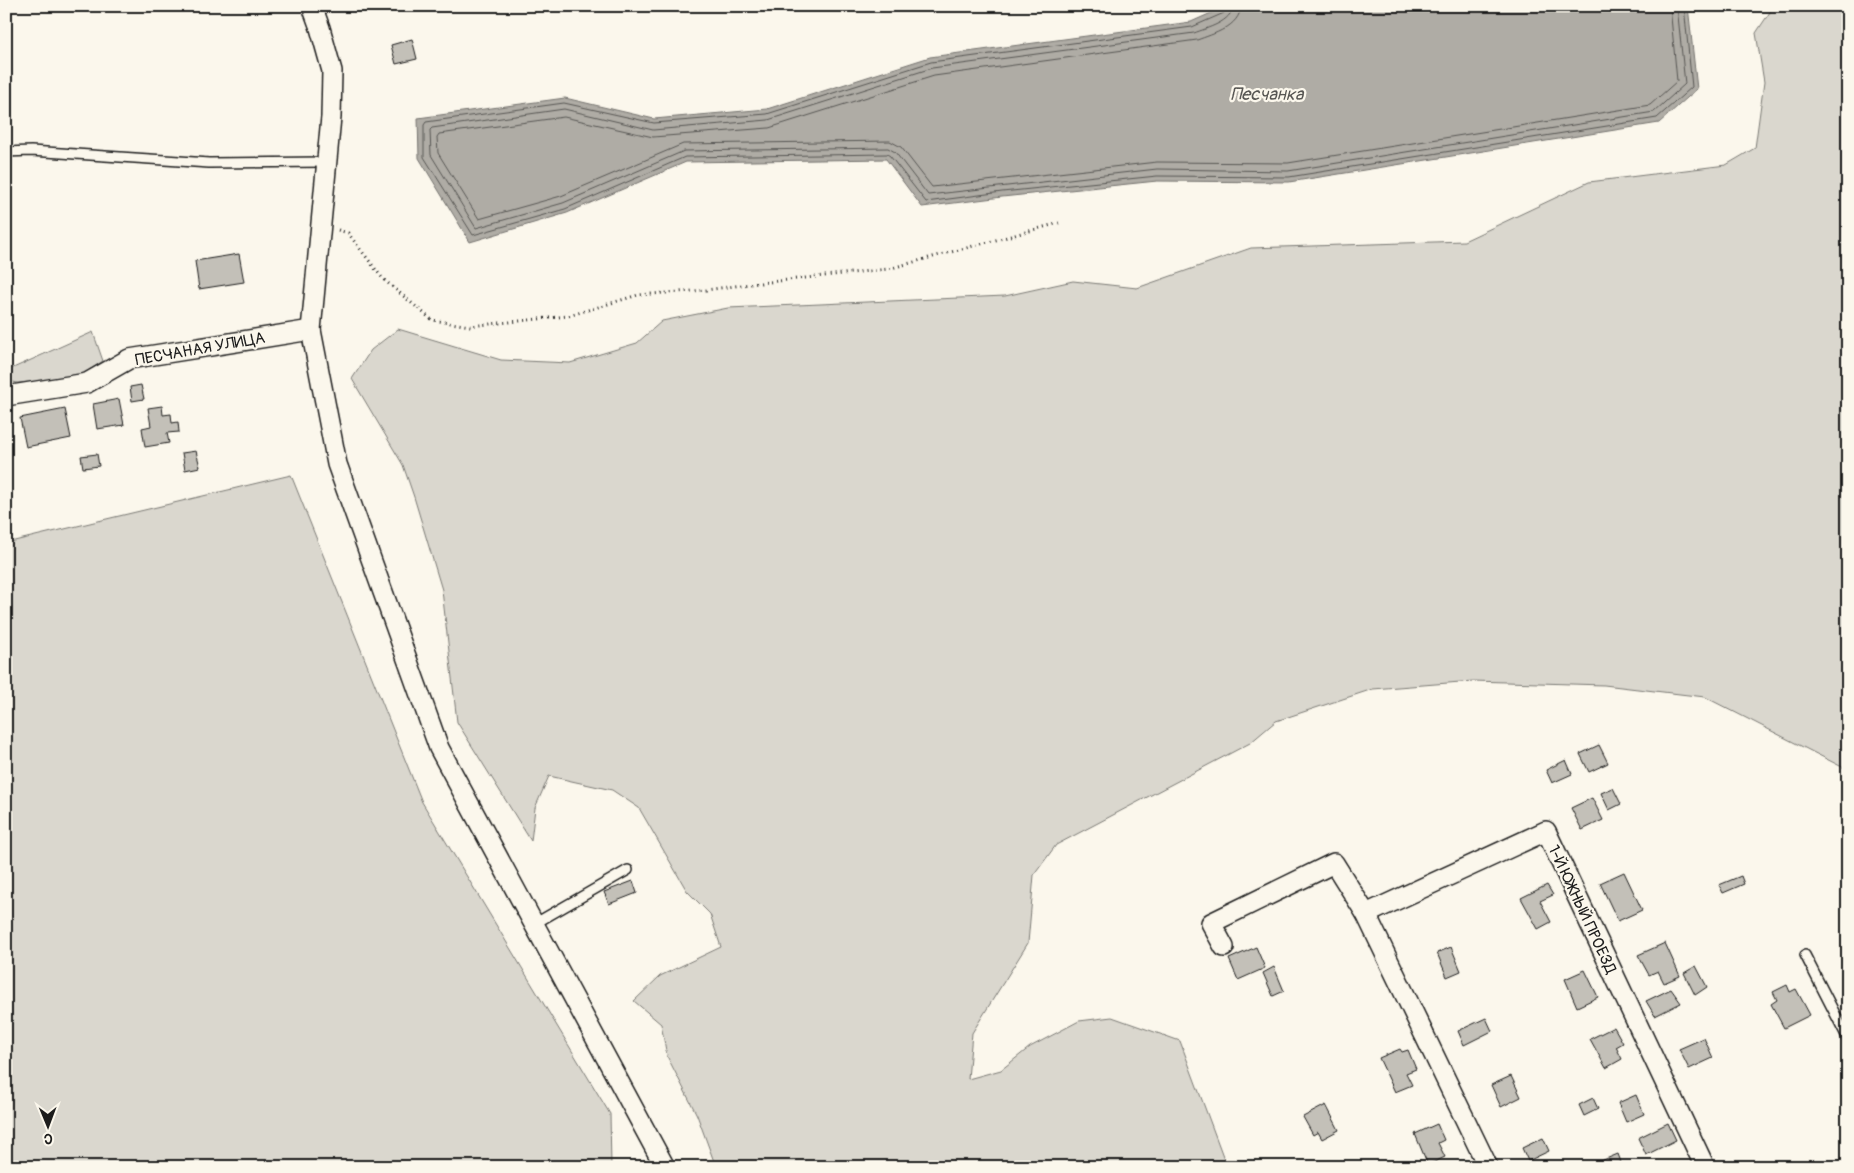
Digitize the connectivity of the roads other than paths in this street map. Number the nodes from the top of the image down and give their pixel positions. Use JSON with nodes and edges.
{"nodes":[{"id":1,"x":312,"y":6,"type":"edge"},
{"id":2,"x":6,"y":152,"type":"edge"},
{"id":3,"x":326,"y":162,"type":"junction"},
{"id":4,"x":310,"y":330,"type":"junction"},
{"id":5,"x":6,"y":396,"type":"edge"},
{"id":6,"x":628,"y":870,"type":"dead end"},
{"id":7,"x":1366,"y":914,"type":"junction"},
{"id":8,"x":534,"y":924,"type":"junction"},
{"id":9,"x":1224,"y":947,"type":"dead end"},
{"id":10,"x":1805,"y":955,"type":"dead end"},
{"id":11,"x":1848,"y":1039,"type":"edge"},
{"id":12,"x":665,"y":1167,"type":"edge"},
{"id":13,"x":1488,"y":1167,"type":"edge"},
{"id":14,"x":1704,"y":1167,"type":"edge"}],
"edges":[{"from":1,"to":3,"type":"street"},
{"from":2,"to":3,"type":"lane"},
{"from":3,"to":4,"type":"street"},
{"from":4,"to":5,"type":"street","name":"ПЕСЧАНАЯ УЛИЦА"},
{"from":4,"to":8,"type":"street"},
{"from":6,"to":8,"type":"lane"},
{"from":7,"to":9,"type":"street"},
{"from":7,"to":13,"type":"street"},
{"from":7,"to":14,"type":"street","name":"1-Й ЮЖНЫЙ ПРОЕЗД"},
{"from":8,"to":12,"type":"street"},
{"from":10,"to":11,"type":"lane"}]}
